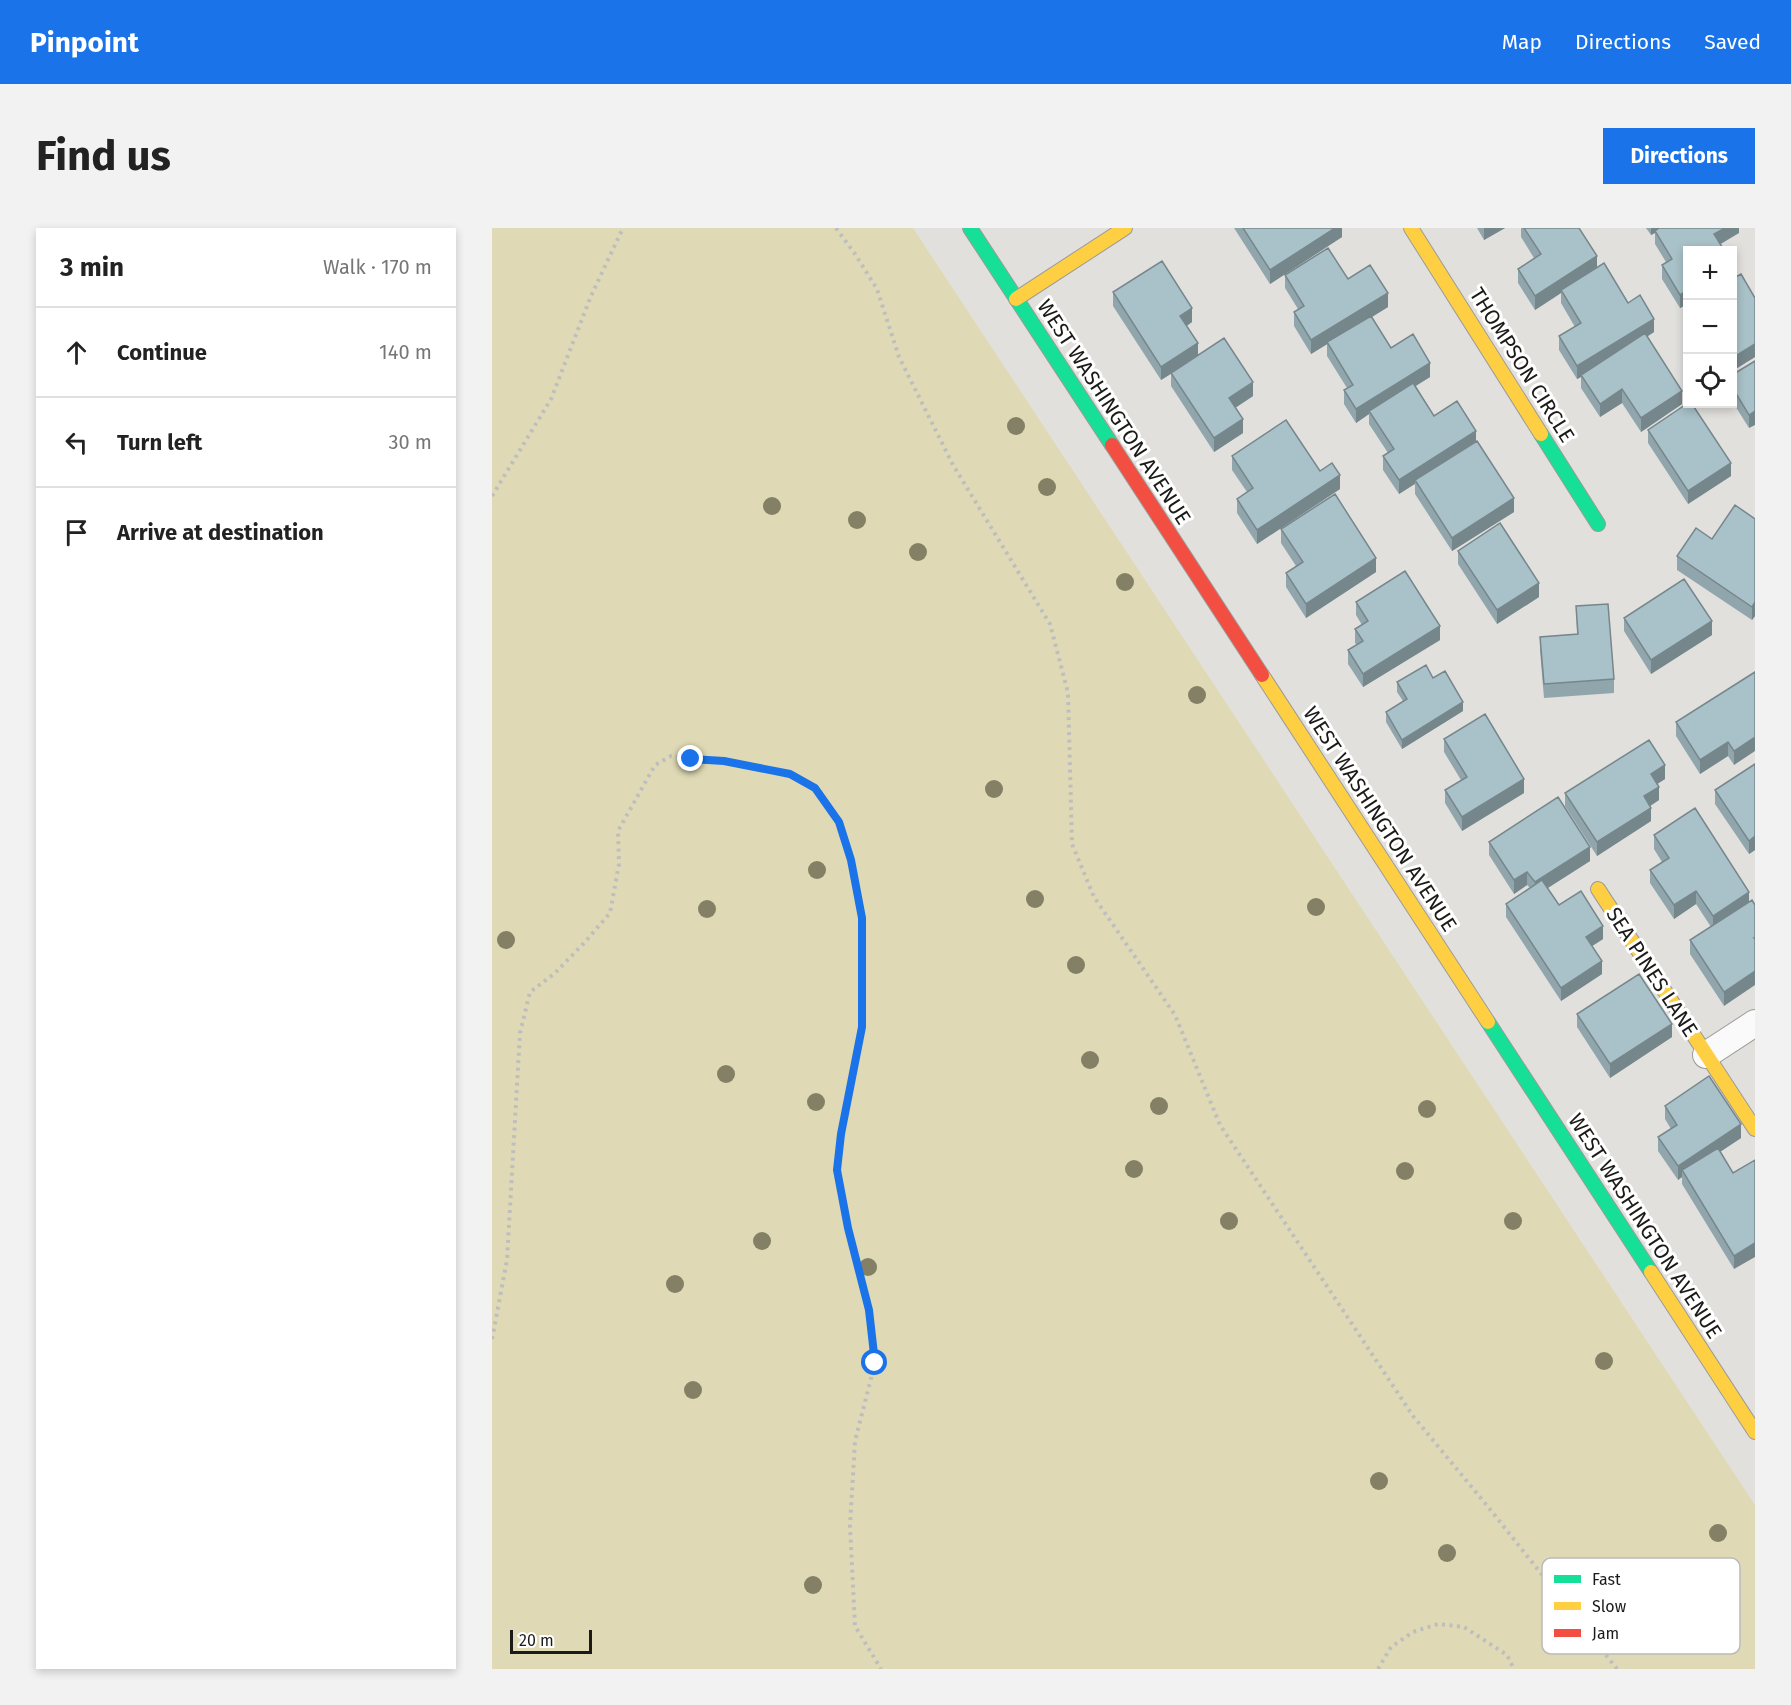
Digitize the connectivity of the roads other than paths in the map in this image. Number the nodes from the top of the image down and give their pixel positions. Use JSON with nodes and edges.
{"nodes":[{"id":1,"x":970,"y":228,"type":"edge"},
{"id":2,"x":1125,"y":228,"type":"edge"},
{"id":3,"x":1411,"y":228,"type":"edge"},
{"id":4,"x":1016,"y":299,"type":"junction"},
{"id":5,"x":1598,"y":524,"type":"dead end"},
{"id":6,"x":1598,"y":889,"type":"dead end"},
{"id":7,"x":1755,"y":1023,"type":"edge"},
{"id":8,"x":1706,"y":1055,"type":"junction"},
{"id":9,"x":1755,"y":1129,"type":"edge"},
{"id":10,"x":1755,"y":1432,"type":"edge"}],
"edges":[{"from":1,"to":4,"type":"main road","name":"WEST WASHINGTON AVENUE"},
{"from":2,"to":4,"type":"main road"},
{"from":3,"to":5,"type":"main road","name":"THOMPSON CIRCLE"},
{"from":4,"to":10,"type":"main road","name":"WEST WASHINGTON AVENUE"},
{"from":6,"to":8,"type":"main road","name":"SEA PINES LANE"},
{"from":7,"to":8,"type":"street","name":"SEA PINES LANE"},
{"from":8,"to":9,"type":"main road","name":"SEA PINES LANE"}]}
